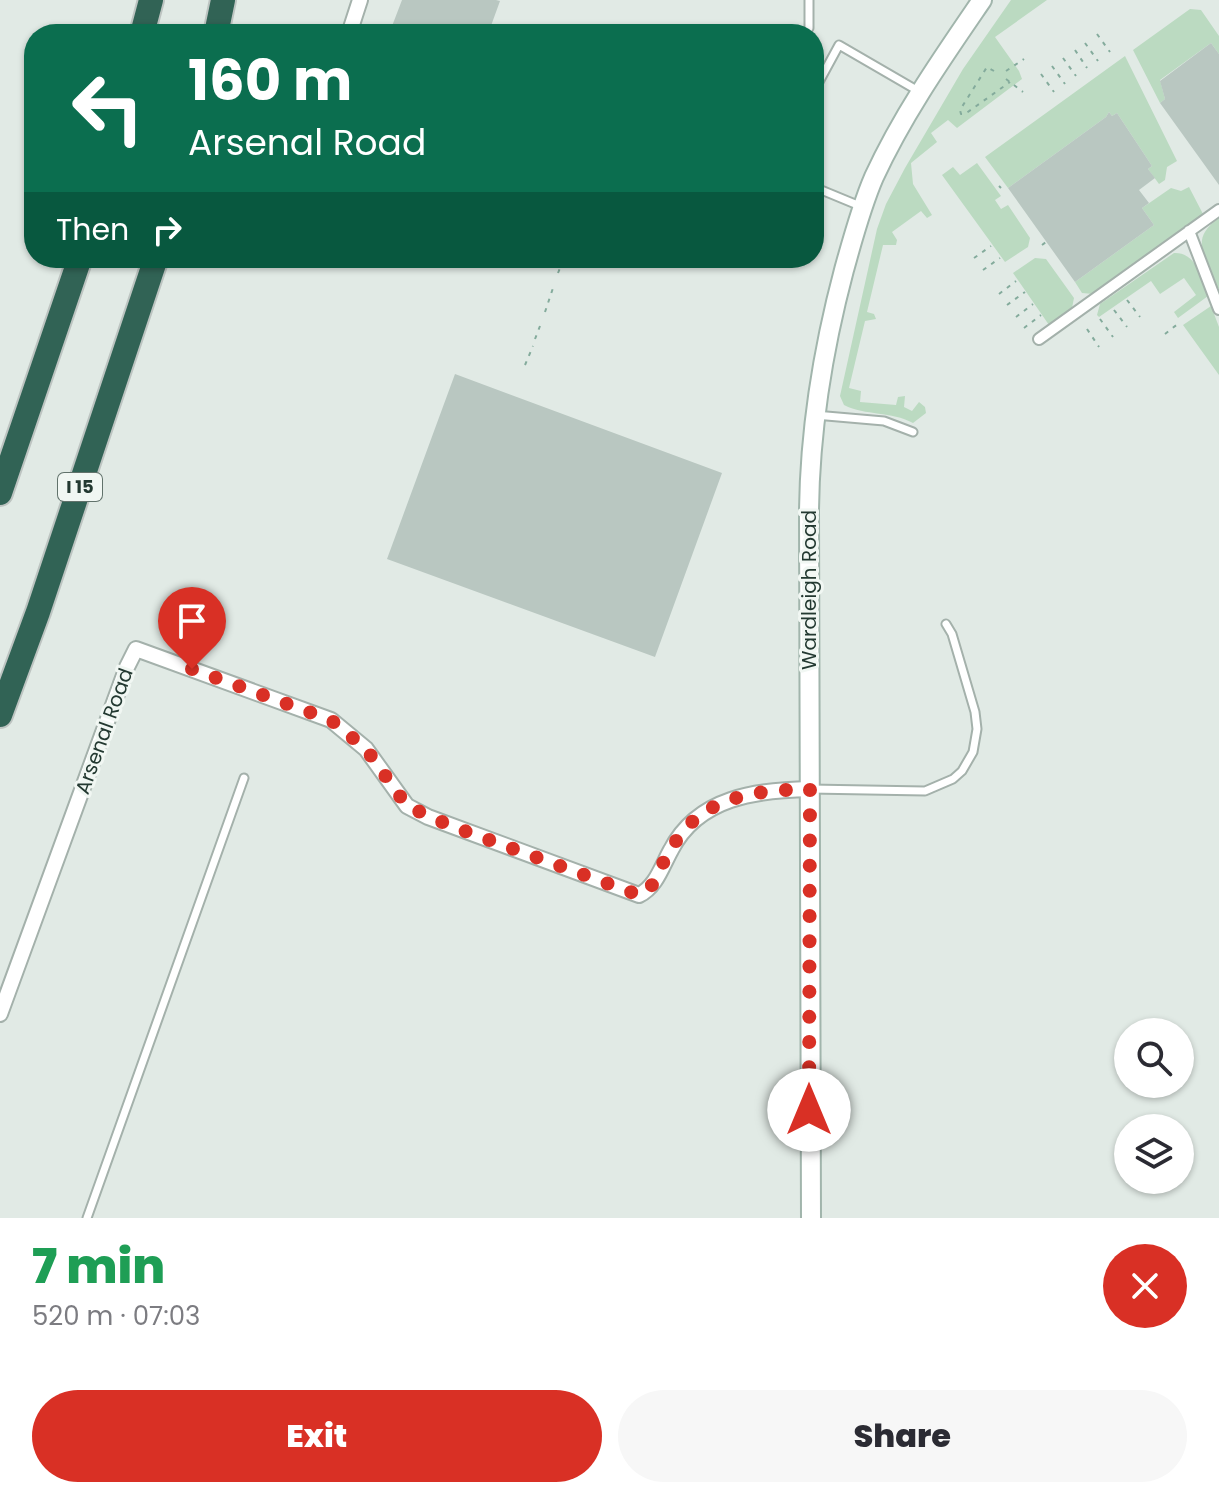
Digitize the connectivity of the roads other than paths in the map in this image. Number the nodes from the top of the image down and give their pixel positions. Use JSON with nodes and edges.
{"nodes":[{"id":1,"x":134,"y":0,"type":"edge"},
{"id":2,"x":151,"y":0,"type":"edge"},
{"id":3,"x":223,"y":0,"type":"edge"},
{"id":4,"x":360,"y":0,"type":"edge"},
{"id":5,"x":809,"y":0,"type":"edge"},
{"id":6,"x":982,"y":0,"type":"edge"},
{"id":7,"x":131,"y":24,"type":"edge"},
{"id":8,"x":145,"y":24,"type":"edge"},
{"id":9,"x":218,"y":24,"type":"edge"},
{"id":10,"x":352,"y":24,"type":"edge"},
{"id":11,"x":809,"y":24,"type":"edge"},
{"id":12,"x":824,"y":73,"type":"edge"},
{"id":13,"x":921,"y":92,"type":"junction"},
{"id":14,"x":824,"y":191,"type":"edge"},
{"id":15,"x":862,"y":207,"type":"junction"},
{"id":16,"x":1219,"y":210,"type":"edge"},
{"id":17,"x":1189,"y":231,"type":"junction"},
{"id":18,"x":77,"y":268,"type":"edge"},
{"id":19,"x":153,"y":268,"type":"edge"},
{"id":20,"x":1219,"y":309,"type":"edge"},
{"id":21,"x":1039,"y":339,"type":"dead end"},
{"id":22,"x":813,"y":414,"type":"junction"},
{"id":23,"x":913,"y":432,"type":"dead end"},
{"id":24,"x":0,"y":493,"type":"edge"},
{"id":25,"x":946,"y":624,"type":"dead end"},
{"id":26,"x":0,"y":715,"type":"edge"},
{"id":27,"x":244,"y":778,"type":"dead end"},
{"id":28,"x":810,"y":789,"type":"junction"},
{"id":29,"x":0,"y":1014,"type":"edge"},
{"id":30,"x":87,"y":1218,"type":"edge"},
{"id":31,"x":811,"y":1218,"type":"edge"}],
"edges":[{"from":1,"to":7,"type":"highway"},
{"from":2,"to":8,"type":"highway"},
{"from":3,"to":9,"type":"highway"},
{"from":4,"to":10,"type":"street"},
{"from":5,"to":11,"type":"lane"},
{"from":6,"to":13,"type":"main road","name":"Wardleigh Road"},
{"from":12,"to":13,"type":"lane"},
{"from":13,"to":15,"type":"main road","name":"Wardleigh Road"},
{"from":14,"to":15,"type":"lane"},
{"from":15,"to":22,"type":"main road","name":"Wardleigh Road"},
{"from":16,"to":17,"type":"street"},
{"from":17,"to":20,"type":"street"},
{"from":17,"to":21,"type":"street"},
{"from":18,"to":24,"type":"highway"},
{"from":19,"to":26,"type":"highway","number":"I 15"},
{"from":22,"to":23,"type":"lane"},
{"from":22,"to":28,"type":"main road","name":"Wardleigh Road"},
{"from":25,"to":28,"type":"lane"},
{"from":27,"to":30,"type":"lane"},
{"from":28,"to":29,"type":"street","name":"Arsenal Road"},
{"from":28,"to":31,"type":"main road","name":"Wardleigh Road"}]}
